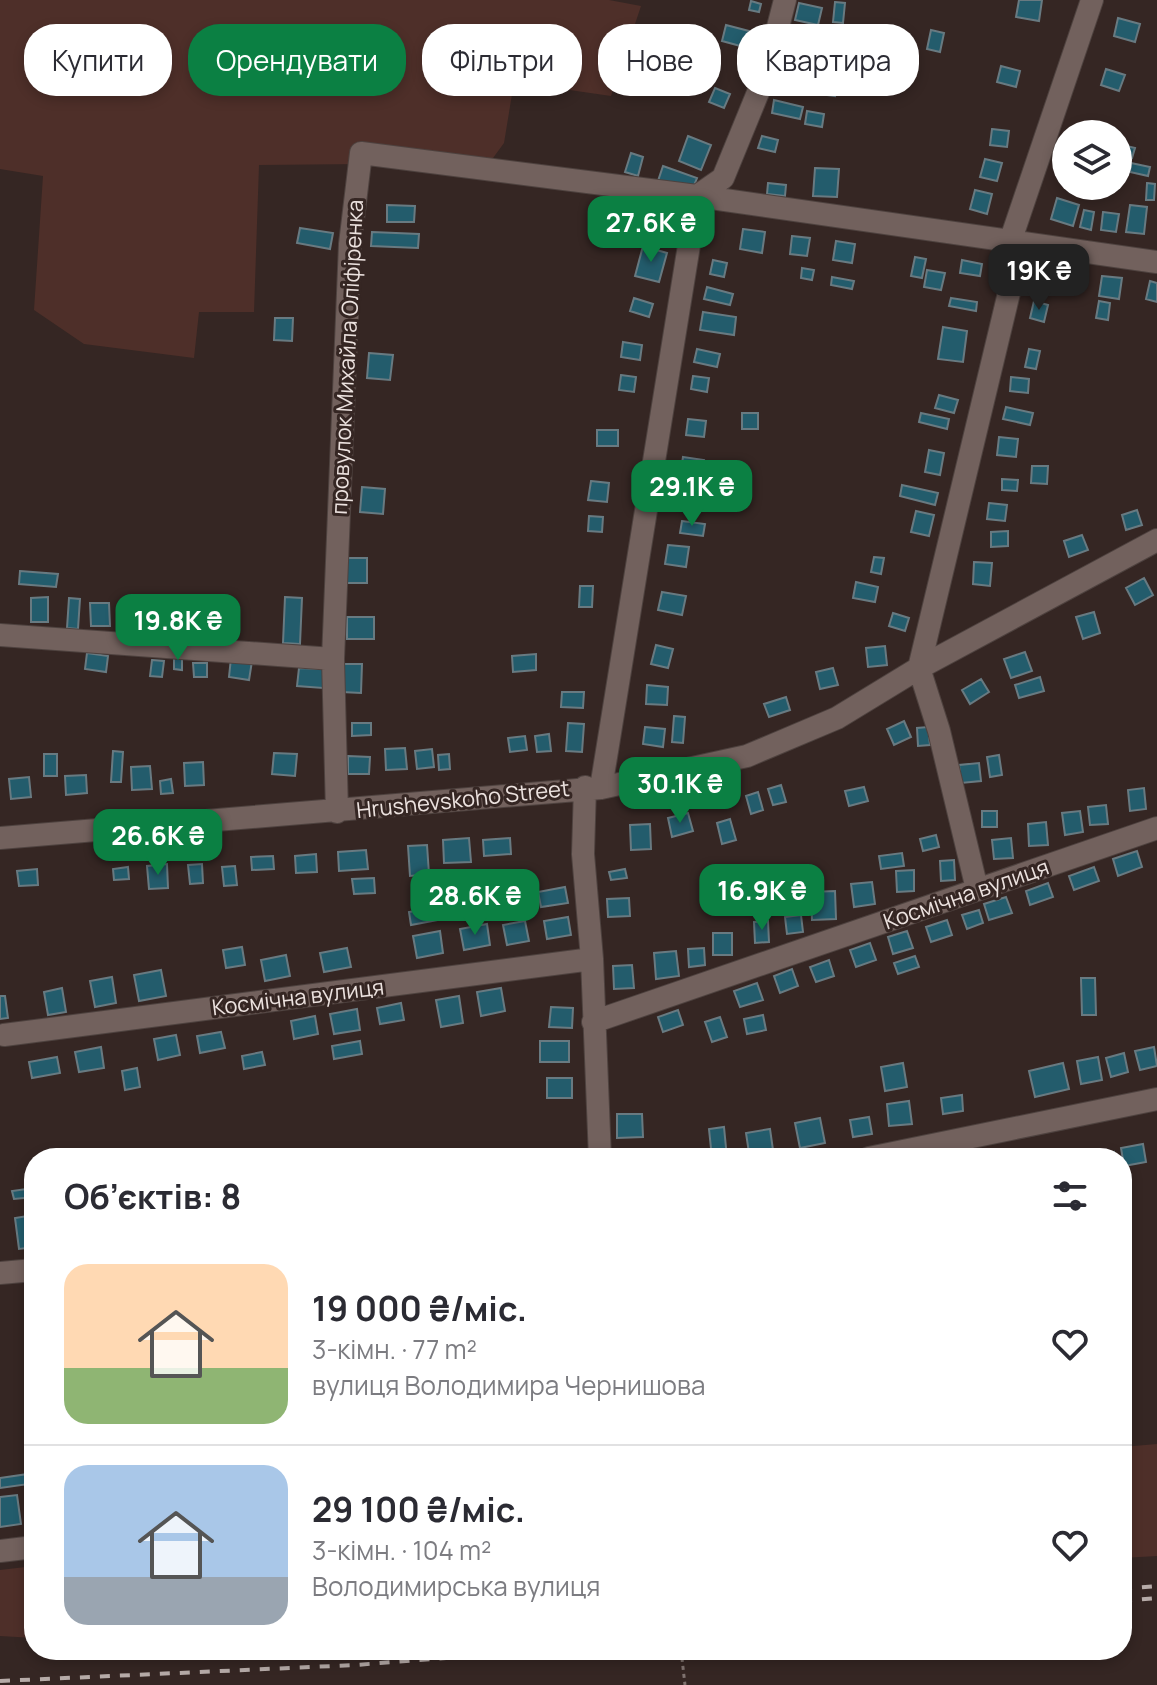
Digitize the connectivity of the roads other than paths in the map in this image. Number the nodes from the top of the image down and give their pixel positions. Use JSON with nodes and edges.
{"nodes":[{"id":1,"x":785,"y":0,"type":"edge"},
{"id":2,"x":1092,"y":0,"type":"edge"},
{"id":3,"x":697,"y":196,"type":"junction"},
{"id":4,"x":1010,"y":242,"type":"junction"},
{"id":5,"x":1157,"y":262,"type":"edge"},
{"id":6,"x":1157,"y":540,"type":"edge"},
{"id":7,"x":0,"y":635,"type":"edge"},
{"id":8,"x":333,"y":659,"type":"junction"},
{"id":9,"x":919,"y":668,"type":"junction"},
{"id":10,"x":593,"y":787,"type":"junction"},
{"id":11,"x":337,"y":812,"type":"junction"},
{"id":12,"x":1157,"y":828,"type":"edge"},
{"id":13,"x":0,"y":838,"type":"edge"},
{"id":14,"x":977,"y":889,"type":"junction"},
{"id":15,"x":592,"y":959,"type":"junction"},
{"id":16,"x":593,"y":1022,"type":"junction"},
{"id":17,"x":4,"y":1035,"type":"dead end"},
{"id":18,"x":1157,"y":1099,"type":"edge"},
{"id":19,"x":599,"y":1148,"type":"edge"},
{"id":20,"x":918,"y":1148,"type":"edge"},
{"id":21,"x":24,"y":1271,"type":"edge"},
{"id":22,"x":0,"y":1273,"type":"edge"},
{"id":23,"x":24,"y":1548,"type":"edge"},
{"id":24,"x":0,"y":1551,"type":"edge"}],
"edges":[{"from":1,"to":3,"type":"street"},
{"from":2,"to":4,"type":"street"},
{"from":3,"to":4,"type":"street"},
{"from":3,"to":8,"type":"street","name":"провулок Михайла Оліфіренка"},
{"from":3,"to":10,"type":"street"},
{"from":4,"to":5,"type":"street"},
{"from":4,"to":9,"type":"street"},
{"from":6,"to":9,"type":"street","name":"Hrushevskoho Street"},
{"from":7,"to":8,"type":"street"},
{"from":8,"to":11,"type":"street","name":"провулок Михайла Оліфіренка"},
{"from":9,"to":10,"type":"street","name":"Hrushevskoho Street"},
{"from":9,"to":14,"type":"street"},
{"from":10,"to":11,"type":"street","name":"Hrushevskoho Street"},
{"from":10,"to":15,"type":"street"},
{"from":11,"to":13,"type":"street","name":"Hrushevskoho Street"},
{"from":12,"to":14,"type":"street","name":"Космічна вулиця"},
{"from":14,"to":16,"type":"street","name":"Космічна вулиця"},
{"from":15,"to":16,"type":"street"},
{"from":15,"to":17,"type":"street","name":"Космічна вулиця"},
{"from":16,"to":19,"type":"street"},
{"from":18,"to":20,"type":"street"},
{"from":21,"to":22,"type":"street"},
{"from":23,"to":24,"type":"street"}]}
